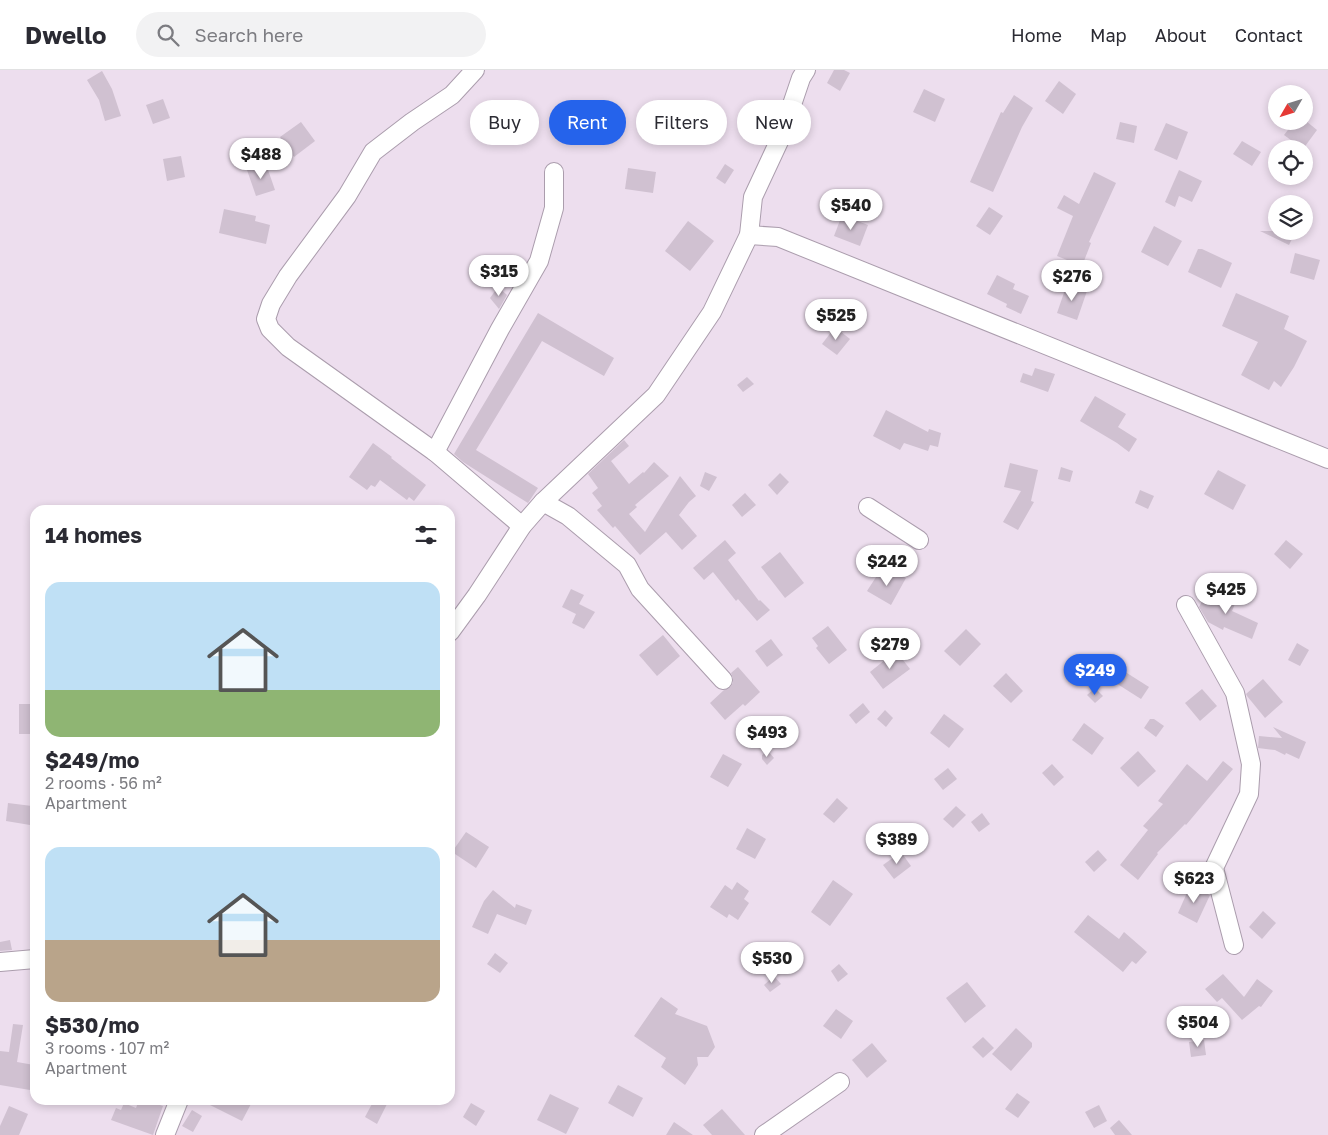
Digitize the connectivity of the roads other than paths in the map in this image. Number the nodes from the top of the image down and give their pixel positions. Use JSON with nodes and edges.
{"nodes":[{"id":1,"x":475,"y":70,"type":"edge"},
{"id":2,"x":806,"y":70,"type":"edge"},
{"id":3,"x":554,"y":172,"type":"dead end"},
{"id":4,"x":749,"y":235,"type":"junction"},
{"id":5,"x":434,"y":452,"type":"junction"},
{"id":6,"x":1328,"y":459,"type":"edge"},
{"id":7,"x":543,"y":502,"type":"junction"},
{"id":8,"x":868,"y":508,"type":"dead end"},
{"id":9,"x":522,"y":526,"type":"junction"},
{"id":10,"x":919,"y":540,"type":"dead end"},
{"id":11,"x":1186,"y":605,"type":"dead end"},
{"id":12,"x":455,"y":625,"type":"edge"},
{"id":13,"x":723,"y":680,"type":"dead end"},
{"id":14,"x":1234,"y":945,"type":"dead end"},
{"id":15,"x":30,"y":959,"type":"edge"},
{"id":16,"x":0,"y":962,"type":"edge"},
{"id":17,"x":840,"y":1082,"type":"dead end"},
{"id":18,"x":177,"y":1105,"type":"edge"},
{"id":19,"x":165,"y":1135,"type":"edge"},
{"id":20,"x":764,"y":1135,"type":"edge"}],
"edges":[{"from":1,"to":5,"type":"street"},
{"from":2,"to":4,"type":"street"},
{"from":3,"to":5,"type":"street"},
{"from":4,"to":6,"type":"street"},
{"from":4,"to":7,"type":"street"},
{"from":5,"to":9,"type":"street"},
{"from":7,"to":9,"type":"street"},
{"from":7,"to":13,"type":"street"},
{"from":8,"to":10,"type":"street"},
{"from":9,"to":12,"type":"street"},
{"from":11,"to":14,"type":"street"},
{"from":15,"to":16,"type":"street"},
{"from":17,"to":20,"type":"street"},
{"from":18,"to":19,"type":"street"}]}
